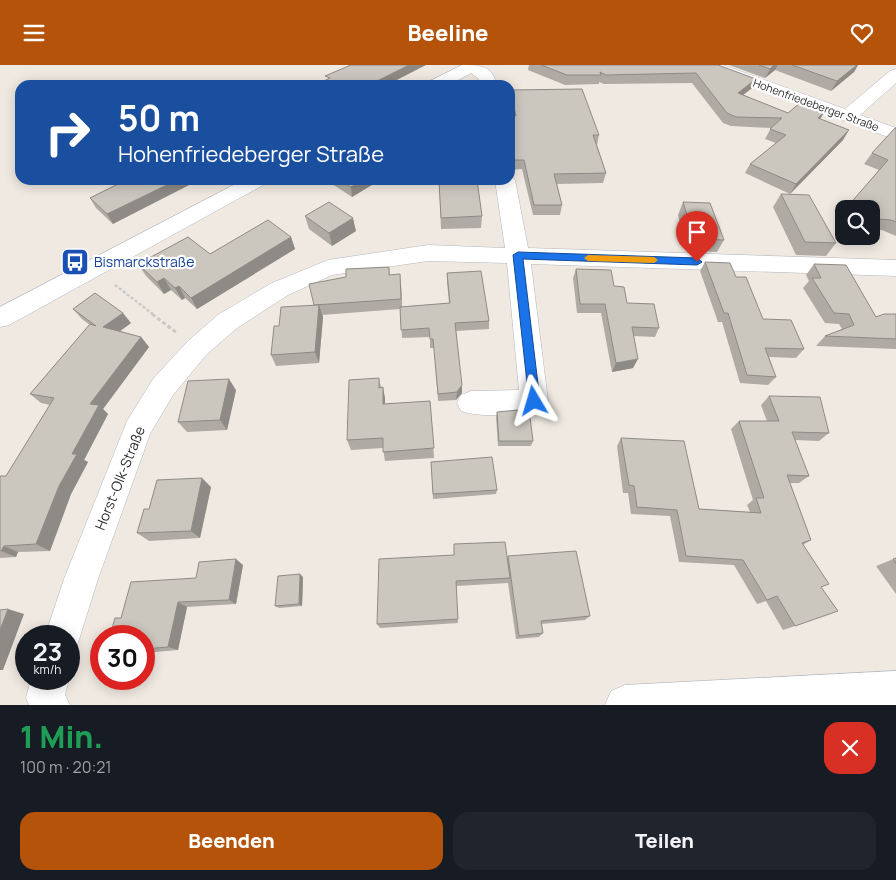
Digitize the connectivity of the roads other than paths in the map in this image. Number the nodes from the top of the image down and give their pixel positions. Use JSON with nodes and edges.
{"nodes":[{"id":1,"x":473,"y":65,"type":"edge"},
{"id":2,"x":708,"y":65,"type":"edge"},
{"id":3,"x":896,"y":74,"type":"edge"},
{"id":4,"x":445,"y":80,"type":"edge"},
{"id":5,"x":487,"y":80,"type":"edge"},
{"id":6,"x":848,"y":116,"type":"junction"},
{"id":7,"x":896,"y":134,"type":"edge"},
{"id":8,"x":249,"y":185,"type":"edge"},
{"id":9,"x":506,"y":185,"type":"edge"},
{"id":10,"x":518,"y":255,"type":"junction"},
{"id":11,"x":896,"y":268,"type":"edge"},
{"id":12,"x":0,"y":318,"type":"edge"},
{"id":13,"x":471,"y":403,"type":"dead end"},
{"id":14,"x":66,"y":625,"type":"edge"},
{"id":15,"x":47,"y":690,"type":"edge"},
{"id":16,"x":873,"y":695,"type":"edge"},
{"id":17,"x":50,"y":705,"type":"edge"},
{"id":18,"x":625,"y":705,"type":"edge"}],
"edges":[{"from":1,"to":4,"type":"street"},
{"from":1,"to":5,"type":"street"},
{"from":2,"to":6,"type":"street","name":"Hohenfriedeberger Straße"},
{"from":3,"to":6,"type":"street"},
{"from":6,"to":7,"type":"street","name":"Hohenfriedeberger Straße"},
{"from":8,"to":12,"type":"street"},
{"from":9,"to":10,"type":"street"},
{"from":10,"to":11,"type":"street"},
{"from":10,"to":13,"type":"street"},
{"from":10,"to":14,"type":"street","name":"Horst-Olk-Straße"},
{"from":15,"to":17,"type":"street"},
{"from":16,"to":18,"type":"street"}]}
